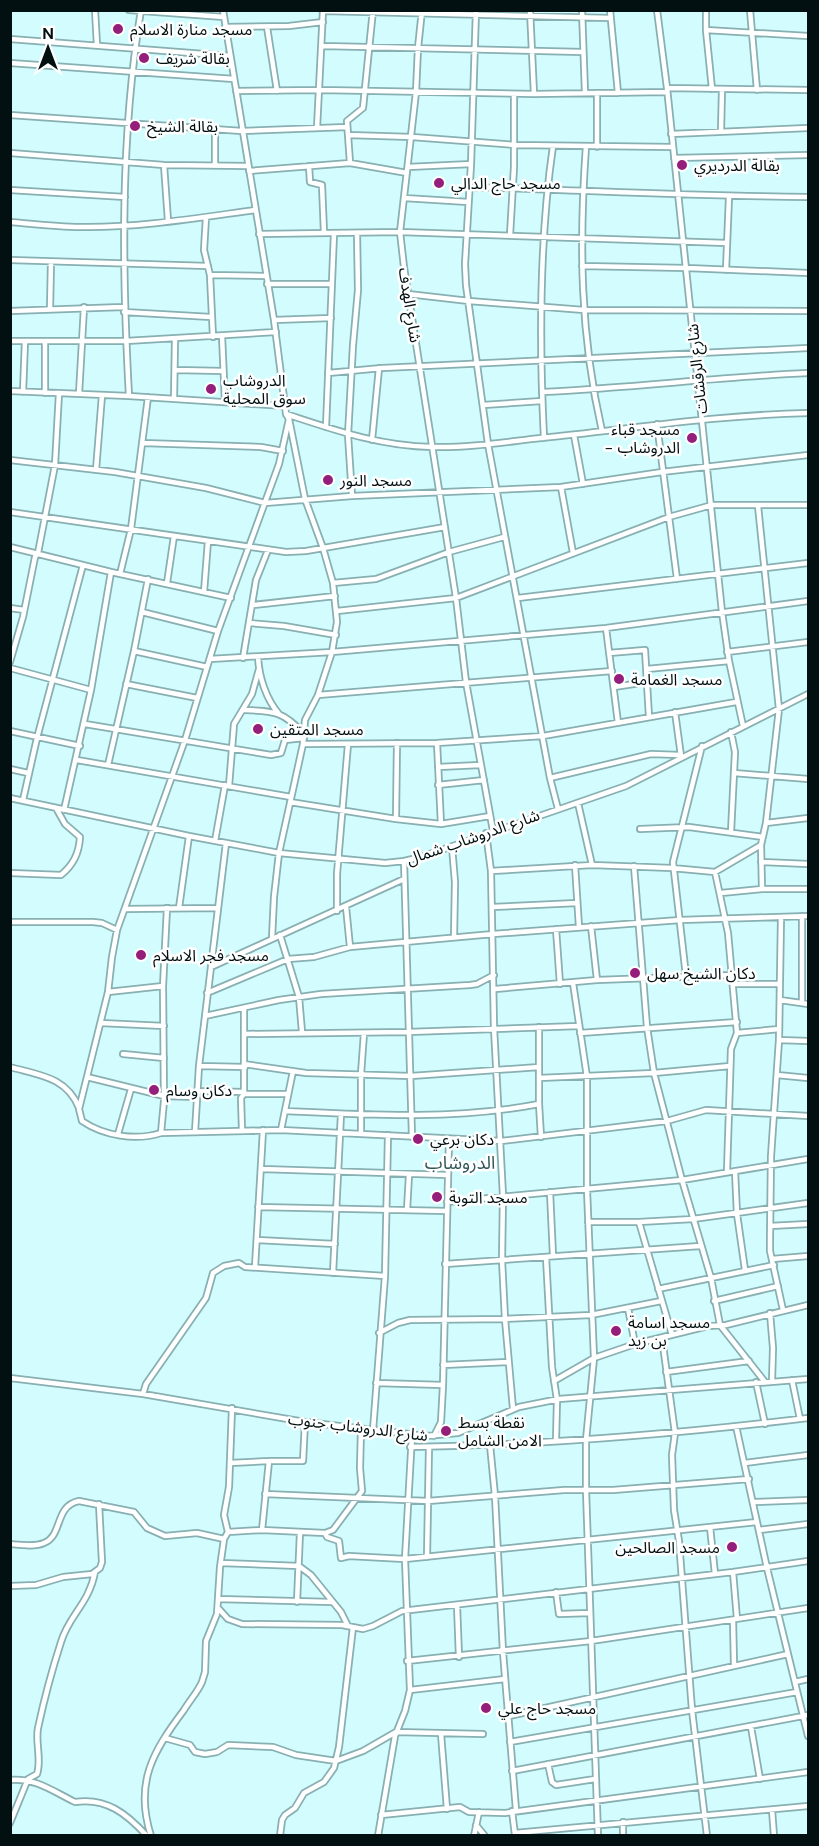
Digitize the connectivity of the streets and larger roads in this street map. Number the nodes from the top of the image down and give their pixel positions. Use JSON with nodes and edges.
{"nodes":[{"id":1,"x":95,"y":10,"type":"edge"},
{"id":2,"x":129,"y":10,"type":"edge"},
{"id":3,"x":223,"y":10,"type":"edge"},
{"id":4,"x":610,"y":10,"type":"edge"},
{"id":5,"x":657,"y":10,"type":"edge"},
{"id":6,"x":706,"y":10,"type":"edge"},
{"id":7,"x":750,"y":10,"type":"edge"},
{"id":8,"x":141,"y":11,"type":"edge"},
{"id":9,"x":323,"y":11,"type":"edge"},
{"id":10,"x":373,"y":11,"type":"edge"},
{"id":11,"x":422,"y":12,"type":"edge"},
{"id":12,"x":476,"y":12,"type":"edge"},
{"id":13,"x":530,"y":14,"type":"edge"},
{"id":14,"x":582,"y":14,"type":"edge"},
{"id":15,"x":224,"y":17,"type":"junction"},
{"id":16,"x":610,"y":18,"type":"junction"},
{"id":17,"x":323,"y":22,"type":"junction"},
{"id":18,"x":225,"y":27,"type":"junction"},
{"id":19,"x":267,"y":27,"type":"junction"},
{"id":20,"x":706,"y":30,"type":"junction"},
{"id":21,"x":752,"y":32,"type":"junction"},
{"id":22,"x":808,"y":36,"type":"edge"},
{"id":23,"x":10,"y":39,"type":"edge"},
{"id":24,"x":97,"y":45,"type":"junction"},
{"id":25,"x":322,"y":46,"type":"junction"},
{"id":26,"x":135,"y":47,"type":"junction"},
{"id":27,"x":369,"y":47,"type":"junction"},
{"id":28,"x":418,"y":48,"type":"junction"},
{"id":29,"x":475,"y":50,"type":"junction"},
{"id":30,"x":532,"y":50,"type":"junction"},
{"id":31,"x":584,"y":52,"type":"junction"},
{"id":32,"x":230,"y":56,"type":"junction"},
{"id":33,"x":10,"y":63,"type":"edge"},
{"id":34,"x":131,"y":73,"type":"junction"},
{"id":35,"x":234,"y":79,"type":"junction"},
{"id":36,"x":712,"y":89,"type":"junction"},
{"id":37,"x":722,"y":89,"type":"junction"},
{"id":38,"x":321,"y":90,"type":"junction"},
{"id":39,"x":364,"y":90,"type":"junction"},
{"id":40,"x":667,"y":90,"type":"junction"},
{"id":41,"x":757,"y":90,"type":"junction"},
{"id":42,"x":808,"y":90,"type":"edge"},
{"id":43,"x":277,"y":91,"type":"junction"},
{"id":44,"x":236,"y":92,"type":"junction"},
{"id":45,"x":416,"y":92,"type":"junction"},
{"id":46,"x":474,"y":93,"type":"junction"},
{"id":47,"x":585,"y":93,"type":"junction"},
{"id":48,"x":597,"y":93,"type":"junction"},
{"id":49,"x":618,"y":93,"type":"junction"},
{"id":50,"x":514,"y":94,"type":"junction"},
{"id":51,"x":534,"y":94,"type":"junction"},
{"id":52,"x":10,"y":115,"type":"edge"},
{"id":53,"x":127,"y":123,"type":"junction"},
{"id":54,"x":346,"y":127,"type":"junction"},
{"id":55,"x":317,"y":128,"type":"junction"},
{"id":56,"x":808,"y":128,"type":"edge"},
{"id":57,"x":215,"y":129,"type":"junction"},
{"id":58,"x":242,"y":131,"type":"junction"},
{"id":59,"x":721,"y":131,"type":"junction"},
{"id":60,"x":671,"y":134,"type":"junction"},
{"id":61,"x":348,"y":135,"type":"junction"},
{"id":62,"x":412,"y":137,"type":"junction"},
{"id":63,"x":472,"y":143,"type":"junction"},
{"id":64,"x":515,"y":145,"type":"junction"},
{"id":65,"x":553,"y":146,"type":"junction"},
{"id":66,"x":586,"y":146,"type":"junction"},
{"id":67,"x":597,"y":147,"type":"junction"},
{"id":68,"x":673,"y":147,"type":"junction"},
{"id":69,"x":10,"y":153,"type":"edge"},
{"id":70,"x":808,"y":155,"type":"edge"},
{"id":71,"x":674,"y":158,"type":"junction"},
{"id":72,"x":127,"y":161,"type":"junction"},
{"id":73,"x":350,"y":163,"type":"junction"},
{"id":74,"x":471,"y":164,"type":"junction"},
{"id":75,"x":164,"y":165,"type":"junction"},
{"id":76,"x":215,"y":165,"type":"junction"},
{"id":77,"x":309,"y":166,"type":"junction"},
{"id":78,"x":248,"y":168,"type":"junction"},
{"id":79,"x":407,"y":170,"type":"junction"},
{"id":80,"x":469,"y":187,"type":"junction"},
{"id":81,"x":512,"y":188,"type":"junction"},
{"id":82,"x":547,"y":188,"type":"junction"},
{"id":83,"x":10,"y":190,"type":"edge"},
{"id":84,"x":583,"y":190,"type":"junction"},
{"id":85,"x":678,"y":194,"type":"junction"},
{"id":86,"x":125,"y":197,"type":"junction"},
{"id":87,"x":729,"y":197,"type":"junction"},
{"id":88,"x":808,"y":197,"type":"edge"},
{"id":89,"x":404,"y":198,"type":"junction"},
{"id":90,"x":468,"y":202,"type":"junction"},
{"id":91,"x":255,"y":210,"type":"junction"},
{"id":92,"x":206,"y":217,"type":"junction"},
{"id":93,"x":168,"y":221,"type":"junction"},
{"id":94,"x":10,"y":222,"type":"edge"},
{"id":95,"x":125,"y":225,"type":"junction"},
{"id":96,"x":400,"y":232,"type":"junction"},
{"id":97,"x":324,"y":233,"type":"junction"},
{"id":98,"x":334,"y":233,"type":"junction"},
{"id":99,"x":357,"y":233,"type":"junction"},
{"id":100,"x":259,"y":234,"type":"junction"},
{"id":101,"x":466,"y":234,"type":"junction"},
{"id":102,"x":510,"y":236,"type":"junction"},
{"id":103,"x":544,"y":237,"type":"junction"},
{"id":104,"x":581,"y":237,"type":"junction"},
{"id":105,"x":684,"y":242,"type":"junction"},
{"id":106,"x":727,"y":243,"type":"junction"},
{"id":107,"x":10,"y":260,"type":"edge"},
{"id":108,"x":51,"y":262,"type":"junction"},
{"id":109,"x":124,"y":263,"type":"junction"},
{"id":110,"x":208,"y":266,"type":"junction"},
{"id":111,"x":582,"y":266,"type":"junction"},
{"id":112,"x":687,"y":268,"type":"junction"},
{"id":113,"x":726,"y":270,"type":"junction"},
{"id":114,"x":808,"y":273,"type":"edge"},
{"id":115,"x":210,"y":275,"type":"junction"},
{"id":116,"x":266,"y":276,"type":"junction"},
{"id":117,"x":267,"y":284,"type":"junction"},
{"id":118,"x":332,"y":284,"type":"junction"},
{"id":119,"x":408,"y":294,"type":"junction"},
{"id":120,"x":469,"y":302,"type":"junction"},
{"id":121,"x":84,"y":307,"type":"junction"},
{"id":122,"x":540,"y":308,"type":"junction"},
{"id":123,"x":50,"y":309,"type":"junction"},
{"id":124,"x":124,"y":309,"type":"junction"},
{"id":125,"x":584,"y":310,"type":"junction"},
{"id":126,"x":10,"y":311,"type":"edge"},
{"id":127,"x":808,"y":311,"type":"edge"},
{"id":128,"x":691,"y":312,"type":"junction"},
{"id":129,"x":211,"y":317,"type":"junction"},
{"id":130,"x":331,"y":318,"type":"junction"},
{"id":131,"x":274,"y":320,"type":"junction"},
{"id":132,"x":276,"y":332,"type":"junction"},
{"id":133,"x":222,"y":336,"type":"junction"},
{"id":134,"x":213,"y":337,"type":"junction"},
{"id":135,"x":175,"y":339,"type":"junction"},
{"id":136,"x":10,"y":341,"type":"edge"},
{"id":137,"x":25,"y":341,"type":"junction"},
{"id":138,"x":126,"y":341,"type":"junction"},
{"id":139,"x":45,"y":342,"type":"junction"},
{"id":140,"x":82,"y":343,"type":"junction"},
{"id":141,"x":808,"y":348,"type":"edge"},
{"id":142,"x":695,"y":354,"type":"junction"},
{"id":143,"x":588,"y":358,"type":"junction"},
{"id":144,"x":540,"y":361,"type":"junction"},
{"id":145,"x":478,"y":363,"type":"junction"},
{"id":146,"x":420,"y":366,"type":"junction"},
{"id":147,"x":379,"y":368,"type":"junction"},
{"id":148,"x":176,"y":370,"type":"junction"},
{"id":149,"x":224,"y":371,"type":"junction"},
{"id":150,"x":351,"y":371,"type":"junction"},
{"id":151,"x":328,"y":373,"type":"junction"},
{"id":152,"x":808,"y":373,"type":"edge"},
{"id":153,"x":698,"y":379,"type":"junction"},
{"id":154,"x":592,"y":390,"type":"junction"},
{"id":155,"x":10,"y":391,"type":"edge"},
{"id":156,"x":23,"y":392,"type":"junction"},
{"id":157,"x":542,"y":392,"type":"junction"},
{"id":158,"x":45,"y":393,"type":"junction"},
{"id":159,"x":59,"y":393,"type":"junction"},
{"id":160,"x":79,"y":394,"type":"junction"},
{"id":161,"x":102,"y":395,"type":"junction"},
{"id":162,"x":129,"y":396,"type":"junction"},
{"id":163,"x":148,"y":397,"type":"junction"},
{"id":164,"x":174,"y":399,"type":"junction"},
{"id":165,"x":542,"y":401,"type":"junction"},
{"id":166,"x":225,"y":402,"type":"junction"},
{"id":167,"x":483,"y":405,"type":"junction"},
{"id":168,"x":285,"y":406,"type":"junction"},
{"id":169,"x":808,"y":413,"type":"edge"},
{"id":170,"x":288,"y":416,"type":"junction"},
{"id":171,"x":702,"y":419,"type":"junction"},
{"id":172,"x":657,"y":424,"type":"junction"},
{"id":173,"x":326,"y":427,"type":"junction"},
{"id":174,"x":602,"y":431,"type":"junction"},
{"id":175,"x":348,"y":435,"type":"junction"},
{"id":176,"x":574,"y":435,"type":"junction"},
{"id":177,"x":544,"y":438,"type":"junction"},
{"id":178,"x":372,"y":440,"type":"junction"},
{"id":179,"x":143,"y":443,"type":"junction"},
{"id":180,"x":488,"y":444,"type":"junction"},
{"id":181,"x":432,"y":447,"type":"junction"},
{"id":182,"x":283,"y":451,"type":"junction"},
{"id":183,"x":808,"y":455,"type":"edge"},
{"id":184,"x":10,"y":460,"type":"edge"},
{"id":185,"x":55,"y":465,"type":"junction"},
{"id":186,"x":708,"y":467,"type":"junction"},
{"id":187,"x":96,"y":470,"type":"junction"},
{"id":188,"x":662,"y":472,"type":"junction"},
{"id":189,"x":138,"y":477,"type":"junction"},
{"id":190,"x":583,"y":484,"type":"junction"},
{"id":191,"x":561,"y":487,"type":"junction"},
{"id":192,"x":497,"y":491,"type":"junction"},
{"id":193,"x":439,"y":492,"type":"junction"},
{"id":194,"x":352,"y":496,"type":"junction"},
{"id":195,"x":305,"y":499,"type":"junction"},
{"id":196,"x":266,"y":503,"type":"junction"},
{"id":197,"x":712,"y":505,"type":"junction"},
{"id":198,"x":808,"y":505,"type":"edge"},
{"id":199,"x":758,"y":506,"type":"junction"},
{"id":200,"x":10,"y":512,"type":"edge"},
{"id":201,"x":669,"y":517,"type":"junction"},
{"id":202,"x":45,"y":518,"type":"junction"},
{"id":203,"x":445,"y":527,"type":"junction"},
{"id":204,"x":131,"y":529,"type":"junction"},
{"id":205,"x":174,"y":536,"type":"junction"},
{"id":206,"x":504,"y":537,"type":"junction"},
{"id":207,"x":208,"y":541,"type":"junction"},
{"id":208,"x":10,"y":546,"type":"edge"},
{"id":209,"x":249,"y":548,"type":"junction"},
{"id":210,"x":323,"y":548,"type":"junction"},
{"id":211,"x":268,"y":550,"type":"junction"},
{"id":212,"x":449,"y":552,"type":"junction"},
{"id":213,"x":38,"y":553,"type":"junction"},
{"id":214,"x":573,"y":553,"type":"junction"},
{"id":215,"x":808,"y":563,"type":"edge"},
{"id":216,"x":83,"y":565,"type":"junction"},
{"id":217,"x":763,"y":568,"type":"junction"},
{"id":218,"x":111,"y":572,"type":"junction"},
{"id":219,"x":719,"y":573,"type":"junction"},
{"id":220,"x":120,"y":574,"type":"junction"},
{"id":221,"x":514,"y":578,"type":"junction"},
{"id":222,"x":147,"y":579,"type":"junction"},
{"id":223,"x":677,"y":579,"type":"junction"},
{"id":224,"x":167,"y":583,"type":"junction"},
{"id":225,"x":333,"y":583,"type":"junction"},
{"id":226,"x":204,"y":592,"type":"junction"},
{"id":227,"x":335,"y":596,"type":"junction"},
{"id":228,"x":231,"y":598,"type":"junction"},
{"id":229,"x":456,"y":598,"type":"junction"},
{"id":230,"x":518,"y":598,"type":"junction"},
{"id":231,"x":808,"y":601,"type":"edge"},
{"id":232,"x":253,"y":605,"type":"junction"},
{"id":233,"x":767,"y":605,"type":"junction"},
{"id":234,"x":10,"y":608,"type":"edge"},
{"id":235,"x":24,"y":610,"type":"junction"},
{"id":236,"x":337,"y":611,"type":"junction"},
{"id":237,"x":142,"y":612,"type":"junction"},
{"id":238,"x":722,"y":612,"type":"junction"},
{"id":239,"x":249,"y":623,"type":"junction"},
{"id":240,"x":606,"y":627,"type":"junction"},
{"id":241,"x":218,"y":632,"type":"junction"},
{"id":242,"x":336,"y":635,"type":"junction"},
{"id":243,"x":524,"y":635,"type":"junction"},
{"id":244,"x":461,"y":640,"type":"junction"},
{"id":245,"x":808,"y":642,"type":"edge"},
{"id":246,"x":771,"y":647,"type":"junction"},
{"id":247,"x":134,"y":651,"type":"junction"},
{"id":248,"x":332,"y":652,"type":"junction"},
{"id":249,"x":727,"y":652,"type":"junction"},
{"id":250,"x":609,"y":653,"type":"junction"},
{"id":251,"x":258,"y":657,"type":"junction"},
{"id":252,"x":243,"y":658,"type":"junction"},
{"id":253,"x":210,"y":659,"type":"junction"},
{"id":254,"x":729,"y":661,"type":"junction"},
{"id":255,"x":10,"y":662,"type":"edge"},
{"id":256,"x":207,"y":667,"type":"junction"},
{"id":257,"x":10,"y":668,"type":"edge"},
{"id":258,"x":259,"y":669,"type":"junction"},
{"id":259,"x":647,"y":669,"type":"junction"},
{"id":260,"x":612,"y":671,"type":"junction"},
{"id":261,"x":531,"y":678,"type":"junction"},
{"id":262,"x":53,"y":680,"type":"junction"},
{"id":263,"x":466,"y":682,"type":"junction"},
{"id":264,"x":647,"y":682,"type":"junction"},
{"id":265,"x":126,"y":684,"type":"junction"},
{"id":266,"x":614,"y":687,"type":"junction"},
{"id":267,"x":92,"y":690,"type":"junction"},
{"id":268,"x":808,"y":694,"type":"edge"},
{"id":269,"x":318,"y":695,"type":"junction"},
{"id":270,"x":197,"y":698,"type":"junction"},
{"id":271,"x":736,"y":702,"type":"junction"},
{"id":272,"x":779,"y":709,"type":"junction"},
{"id":273,"x":243,"y":710,"type":"junction"},
{"id":274,"x":675,"y":711,"type":"junction"},
{"id":275,"x":279,"y":714,"type":"junction"},
{"id":276,"x":649,"y":717,"type":"junction"},
{"id":277,"x":618,"y":723,"type":"junction"},
{"id":278,"x":85,"y":724,"type":"junction"},
{"id":279,"x":743,"y":726,"type":"junction"},
{"id":280,"x":116,"y":729,"type":"junction"},
{"id":281,"x":10,"y":731,"type":"edge"},
{"id":282,"x":731,"y":732,"type":"junction"},
{"id":283,"x":543,"y":736,"type":"junction"},
{"id":284,"x":37,"y":738,"type":"junction"},
{"id":285,"x":304,"y":739,"type":"junction"},
{"id":286,"x":185,"y":740,"type":"junction"},
{"id":287,"x":476,"y":741,"type":"junction"},
{"id":288,"x":437,"y":742,"type":"junction"},
{"id":289,"x":398,"y":743,"type":"junction"},
{"id":290,"x":348,"y":744,"type":"junction"},
{"id":291,"x":80,"y":746,"type":"junction"},
{"id":292,"x":702,"y":746,"type":"junction"},
{"id":293,"x":231,"y":749,"type":"junction"},
{"id":294,"x":681,"y":756,"type":"junction"},
{"id":295,"x":77,"y":760,"type":"junction"},
{"id":296,"x":108,"y":765,"type":"junction"},
{"id":297,"x":480,"y":765,"type":"junction"},
{"id":298,"x":438,"y":767,"type":"junction"},
{"id":299,"x":10,"y":769,"type":"edge"},
{"id":300,"x":28,"y":773,"type":"junction"},
{"id":301,"x":734,"y":773,"type":"junction"},
{"id":302,"x":172,"y":776,"type":"junction"},
{"id":303,"x":770,"y":777,"type":"junction"},
{"id":304,"x":550,"y":778,"type":"junction"},
{"id":305,"x":808,"y":779,"type":"edge"},
{"id":306,"x":484,"y":780,"type":"junction"},
{"id":307,"x":227,"y":785,"type":"junction"},
{"id":308,"x":438,"y":785,"type":"junction"},
{"id":309,"x":10,"y":798,"type":"edge"},
{"id":310,"x":291,"y":799,"type":"junction"},
{"id":311,"x":23,"y":800,"type":"junction"},
{"id":312,"x":578,"y":802,"type":"junction"},
{"id":313,"x":56,"y":808,"type":"junction"},
{"id":314,"x":558,"y":809,"type":"junction"},
{"id":315,"x":64,"y":810,"type":"junction"},
{"id":316,"x":344,"y":810,"type":"junction"},
{"id":317,"x":490,"y":816,"type":"junction"},
{"id":318,"x":808,"y":818,"type":"edge"},
{"id":319,"x":396,"y":819,"type":"junction"},
{"id":320,"x":766,"y":823,"type":"junction"},
{"id":321,"x":441,"y":824,"type":"junction"},
{"id":322,"x":682,"y":827,"type":"junction"},
{"id":323,"x":152,"y":828,"type":"junction"},
{"id":324,"x":640,"y":829,"type":"dead end"},
{"id":325,"x":493,"y":831,"type":"junction"},
{"id":326,"x":731,"y":832,"type":"junction"},
{"id":327,"x":486,"y":833,"type":"junction"},
{"id":328,"x":189,"y":836,"type":"junction"},
{"id":329,"x":763,"y":837,"type":"junction"},
{"id":330,"x":215,"y":842,"type":"junction"},
{"id":331,"x":226,"y":843,"type":"junction"},
{"id":332,"x":761,"y":845,"type":"junction"},
{"id":333,"x":452,"y":847,"type":"junction"},
{"id":334,"x":279,"y":853,"type":"junction"},
{"id":335,"x":339,"y":859,"type":"junction"},
{"id":336,"x":404,"y":861,"type":"junction"},
{"id":337,"x":761,"y":862,"type":"junction"},
{"id":338,"x":808,"y":864,"type":"edge"},
{"id":339,"x":574,"y":865,"type":"junction"},
{"id":340,"x":592,"y":865,"type":"junction"},
{"id":341,"x":634,"y":866,"type":"junction"},
{"id":342,"x":672,"y":868,"type":"junction"},
{"id":343,"x":491,"y":871,"type":"junction"},
{"id":344,"x":715,"y":872,"type":"junction"},
{"id":345,"x":10,"y":873,"type":"edge"},
{"id":346,"x":404,"y":879,"type":"junction"},
{"id":347,"x":762,"y":889,"type":"junction"},
{"id":348,"x":808,"y":889,"type":"edge"},
{"id":349,"x":721,"y":893,"type":"junction"},
{"id":350,"x":577,"y":903,"type":"junction"},
{"id":351,"x":346,"y":906,"type":"junction"},
{"id":352,"x":492,"y":907,"type":"junction"},
{"id":353,"x":167,"y":908,"type":"junction"},
{"id":354,"x":179,"y":908,"type":"junction"},
{"id":355,"x":217,"y":908,"type":"junction"},
{"id":356,"x":125,"y":909,"type":"junction"},
{"id":357,"x":337,"y":910,"type":"junction"},
{"id":358,"x":802,"y":916,"type":"junction"},
{"id":359,"x":808,"y":916,"type":"edge"},
{"id":360,"x":726,"y":917,"type":"junction"},
{"id":361,"x":781,"y":917,"type":"junction"},
{"id":362,"x":680,"y":920,"type":"junction"},
{"id":363,"x":10,"y":922,"type":"edge"},
{"id":364,"x":639,"y":924,"type":"junction"},
{"id":365,"x":591,"y":926,"type":"junction"},
{"id":366,"x":579,"y":927,"type":"junction"},
{"id":367,"x":556,"y":929,"type":"junction"},
{"id":368,"x":117,"y":930,"type":"junction"},
{"id":369,"x":493,"y":934,"type":"junction"},
{"id":370,"x":280,"y":935,"type":"junction"},
{"id":371,"x":454,"y":937,"type":"junction"},
{"id":372,"x":272,"y":938,"type":"junction"},
{"id":373,"x":406,"y":942,"type":"junction"},
{"id":374,"x":350,"y":947,"type":"junction"},
{"id":375,"x":288,"y":959,"type":"junction"},
{"id":376,"x":211,"y":967,"type":"junction"},
{"id":377,"x":494,"y":975,"type":"junction"},
{"id":378,"x":733,"y":975,"type":"junction"},
{"id":379,"x":686,"y":976,"type":"junction"},
{"id":380,"x":643,"y":979,"type":"junction"},
{"id":381,"x":597,"y":981,"type":"junction"},
{"id":382,"x":573,"y":983,"type":"junction"},
{"id":383,"x":560,"y":984,"type":"junction"},
{"id":384,"x":734,"y":984,"type":"junction"},
{"id":385,"x":780,"y":984,"type":"junction"},
{"id":386,"x":163,"y":986,"type":"junction"},
{"id":387,"x":407,"y":989,"type":"junction"},
{"id":388,"x":495,"y":989,"type":"junction"},
{"id":389,"x":108,"y":992,"type":"junction"},
{"id":390,"x":207,"y":993,"type":"junction"},
{"id":391,"x":299,"y":997,"type":"junction"},
{"id":392,"x":780,"y":1000,"type":"junction"},
{"id":393,"x":802,"y":1003,"type":"junction"},
{"id":394,"x":808,"y":1004,"type":"edge"},
{"id":395,"x":244,"y":1009,"type":"junction"},
{"id":396,"x":205,"y":1016,"type":"junction"},
{"id":397,"x":736,"y":1022,"type":"junction"},
{"id":398,"x":101,"y":1023,"type":"junction"},
{"id":399,"x":164,"y":1026,"type":"junction"},
{"id":400,"x":579,"y":1026,"type":"junction"},
{"id":401,"x":539,"y":1027,"type":"junction"},
{"id":402,"x":647,"y":1027,"type":"junction"},
{"id":403,"x":495,"y":1028,"type":"junction"},
{"id":404,"x":779,"y":1029,"type":"junction"},
{"id":405,"x":302,"y":1032,"type":"junction"},
{"id":406,"x":408,"y":1032,"type":"junction"},
{"id":407,"x":364,"y":1033,"type":"junction"},
{"id":408,"x":580,"y":1033,"type":"junction"},
{"id":409,"x":245,"y":1034,"type":"junction"},
{"id":410,"x":737,"y":1034,"type":"junction"},
{"id":411,"x":779,"y":1040,"type":"junction"},
{"id":412,"x":808,"y":1041,"type":"edge"},
{"id":413,"x":123,"y":1054,"type":"dead end"},
{"id":414,"x":164,"y":1058,"type":"junction"},
{"id":415,"x":199,"y":1066,"type":"junction"},
{"id":416,"x":244,"y":1066,"type":"junction"},
{"id":417,"x":730,"y":1066,"type":"junction"},
{"id":418,"x":10,"y":1067,"type":"edge"},
{"id":419,"x":539,"y":1067,"type":"junction"},
{"id":420,"x":293,"y":1071,"type":"junction"},
{"id":421,"x":497,"y":1071,"type":"junction"},
{"id":422,"x":654,"y":1073,"type":"junction"},
{"id":423,"x":361,"y":1074,"type":"junction"},
{"id":424,"x":411,"y":1076,"type":"junction"},
{"id":425,"x":777,"y":1076,"type":"junction"},
{"id":426,"x":87,"y":1077,"type":"junction"},
{"id":427,"x":587,"y":1077,"type":"junction"},
{"id":428,"x":539,"y":1078,"type":"junction"},
{"id":429,"x":808,"y":1078,"type":"edge"},
{"id":430,"x":131,"y":1089,"type":"junction"},
{"id":431,"x":244,"y":1093,"type":"junction"},
{"id":432,"x":196,"y":1094,"type":"junction"},
{"id":433,"x":288,"y":1094,"type":"junction"},
{"id":434,"x":164,"y":1096,"type":"junction"},
{"id":435,"x":539,"y":1104,"type":"junction"},
{"id":436,"x":79,"y":1109,"type":"junction"},
{"id":437,"x":285,"y":1111,"type":"junction"},
{"id":438,"x":728,"y":1111,"type":"junction"},
{"id":439,"x":499,"y":1112,"type":"junction"},
{"id":440,"x":341,"y":1114,"type":"junction"},
{"id":441,"x":361,"y":1114,"type":"junction"},
{"id":442,"x":775,"y":1114,"type":"junction"},
{"id":443,"x":412,"y":1115,"type":"junction"},
{"id":444,"x":808,"y":1116,"type":"edge"},
{"id":445,"x":667,"y":1121,"type":"junction"},
{"id":446,"x":242,"y":1130,"type":"junction"},
{"id":447,"x":263,"y":1130,"type":"junction"},
{"id":448,"x":281,"y":1130,"type":"junction"},
{"id":449,"x":588,"y":1131,"type":"junction"},
{"id":450,"x":195,"y":1132,"type":"junction"},
{"id":451,"x":161,"y":1133,"type":"junction"},
{"id":452,"x":339,"y":1133,"type":"junction"},
{"id":453,"x":118,"y":1134,"type":"junction"},
{"id":454,"x":361,"y":1134,"type":"junction"},
{"id":455,"x":388,"y":1135,"type":"junction"},
{"id":456,"x":412,"y":1137,"type":"junction"},
{"id":457,"x":541,"y":1137,"type":"junction"},
{"id":458,"x":449,"y":1139,"type":"junction"},
{"id":459,"x":501,"y":1141,"type":"junction"},
{"id":460,"x":808,"y":1159,"type":"edge"},
{"id":461,"x":771,"y":1164,"type":"junction"},
{"id":462,"x":262,"y":1169,"type":"junction"},
{"id":463,"x":735,"y":1171,"type":"junction"},
{"id":464,"x":727,"y":1172,"type":"junction"},
{"id":465,"x":338,"y":1173,"type":"junction"},
{"id":466,"x":387,"y":1174,"type":"junction"},
{"id":467,"x":409,"y":1175,"type":"junction"},
{"id":468,"x":448,"y":1175,"type":"junction"},
{"id":469,"x":682,"y":1180,"type":"junction"},
{"id":470,"x":587,"y":1190,"type":"junction"},
{"id":471,"x":550,"y":1192,"type":"junction"},
{"id":472,"x":503,"y":1196,"type":"junction"},
{"id":473,"x":447,"y":1202,"type":"junction"},
{"id":474,"x":808,"y":1203,"type":"edge"},
{"id":475,"x":258,"y":1207,"type":"junction"},
{"id":476,"x":337,"y":1209,"type":"junction"},
{"id":477,"x":770,"y":1209,"type":"junction"},
{"id":478,"x":387,"y":1210,"type":"junction"},
{"id":479,"x":406,"y":1210,"type":"junction"},
{"id":480,"x":447,"y":1211,"type":"junction"},
{"id":481,"x":738,"y":1214,"type":"junction"},
{"id":482,"x":693,"y":1219,"type":"junction"},
{"id":483,"x":588,"y":1222,"type":"junction"},
{"id":484,"x":639,"y":1222,"type":"junction"},
{"id":485,"x":808,"y":1224,"type":"edge"},
{"id":486,"x":770,"y":1226,"type":"junction"},
{"id":487,"x":256,"y":1240,"type":"junction"},
{"id":488,"x":335,"y":1244,"type":"junction"},
{"id":489,"x":700,"y":1246,"type":"junction"},
{"id":490,"x":646,"y":1251,"type":"junction"},
{"id":491,"x":590,"y":1254,"type":"junction"},
{"id":492,"x":553,"y":1256,"type":"junction"},
{"id":493,"x":808,"y":1256,"type":"edge"},
{"id":494,"x":546,"y":1257,"type":"junction"},
{"id":495,"x":502,"y":1260,"type":"junction"},
{"id":496,"x":773,"y":1262,"type":"junction"},
{"id":497,"x":446,"y":1264,"type":"junction"},
{"id":498,"x":255,"y":1267,"type":"junction"},
{"id":499,"x":745,"y":1270,"type":"junction"},
{"id":500,"x":333,"y":1273,"type":"junction"},
{"id":501,"x":385,"y":1276,"type":"junction"},
{"id":502,"x":711,"y":1278,"type":"junction"},
{"id":503,"x":778,"y":1286,"type":"junction"},
{"id":504,"x":658,"y":1289,"type":"junction"},
{"id":505,"x":661,"y":1301,"type":"junction"},
{"id":506,"x":714,"y":1301,"type":"junction"},
{"id":507,"x":808,"y":1305,"type":"edge"},
{"id":508,"x":628,"y":1308,"type":"junction"},
{"id":509,"x":783,"y":1310,"type":"junction"},
{"id":510,"x":770,"y":1313,"type":"junction"},
{"id":511,"x":591,"y":1316,"type":"junction"},
{"id":512,"x":548,"y":1317,"type":"junction"},
{"id":513,"x":505,"y":1319,"type":"junction"},
{"id":514,"x":444,"y":1320,"type":"junction"},
{"id":515,"x":720,"y":1325,"type":"junction"},
{"id":516,"x":379,"y":1333,"type":"junction"},
{"id":517,"x":672,"y":1335,"type":"junction"},
{"id":518,"x":662,"y":1338,"type":"junction"},
{"id":519,"x":635,"y":1344,"type":"junction"},
{"id":520,"x":594,"y":1358,"type":"junction"},
{"id":521,"x":749,"y":1360,"type":"junction"},
{"id":522,"x":508,"y":1362,"type":"junction"},
{"id":523,"x":443,"y":1365,"type":"junction"},
{"id":524,"x":666,"y":1372,"type":"junction"},
{"id":525,"x":11,"y":1377,"type":"edge"},
{"id":526,"x":808,"y":1379,"type":"edge"},
{"id":527,"x":792,"y":1380,"type":"junction"},
{"id":528,"x":554,"y":1381,"type":"junction"},
{"id":529,"x":772,"y":1381,"type":"junction"},
{"id":530,"x":756,"y":1382,"type":"junction"},
{"id":531,"x":765,"y":1382,"type":"junction"},
{"id":532,"x":376,"y":1383,"type":"junction"},
{"id":533,"x":443,"y":1385,"type":"junction"},
{"id":534,"x":668,"y":1390,"type":"junction"},
{"id":535,"x":143,"y":1394,"type":"junction"},
{"id":536,"x":590,"y":1396,"type":"junction"},
{"id":537,"x":557,"y":1400,"type":"junction"},
{"id":538,"x":232,"y":1408,"type":"junction"},
{"id":539,"x":513,"y":1409,"type":"junction"},
{"id":540,"x":808,"y":1418,"type":"edge"},
{"id":541,"x":800,"y":1419,"type":"junction"},
{"id":542,"x":305,"y":1422,"type":"junction"},
{"id":543,"x":765,"y":1424,"type":"junction"},
{"id":544,"x":736,"y":1426,"type":"junction"},
{"id":545,"x":361,"y":1429,"type":"junction"},
{"id":546,"x":373,"y":1430,"type":"junction"},
{"id":547,"x":675,"y":1433,"type":"junction"},
{"id":548,"x":412,"y":1435,"type":"junction"},
{"id":549,"x":434,"y":1436,"type":"junction"},
{"id":550,"x":556,"y":1440,"type":"junction"},
{"id":551,"x":586,"y":1440,"type":"junction"},
{"id":552,"x":490,"y":1445,"type":"junction"},
{"id":553,"x":410,"y":1447,"type":"junction"},
{"id":554,"x":429,"y":1447,"type":"junction"},
{"id":555,"x":808,"y":1455,"type":"edge"},
{"id":556,"x":269,"y":1461,"type":"junction"},
{"id":557,"x":230,"y":1463,"type":"junction"},
{"id":558,"x":745,"y":1463,"type":"junction"},
{"id":559,"x":748,"y":1479,"type":"junction"},
{"id":560,"x":673,"y":1485,"type":"junction"},
{"id":561,"x":586,"y":1490,"type":"junction"},
{"id":562,"x":265,"y":1494,"type":"junction"},
{"id":563,"x":495,"y":1496,"type":"junction"},
{"id":564,"x":356,"y":1499,"type":"junction"},
{"id":565,"x":808,"y":1500,"type":"edge"},
{"id":566,"x":407,"y":1501,"type":"junction"},
{"id":567,"x":428,"y":1501,"type":"junction"},
{"id":568,"x":754,"y":1502,"type":"junction"},
{"id":569,"x":99,"y":1504,"type":"junction"},
{"id":570,"x":758,"y":1522,"type":"junction"},
{"id":571,"x":808,"y":1524,"type":"edge"},
{"id":572,"x":710,"y":1527,"type":"junction"},
{"id":573,"x":262,"y":1530,"type":"junction"},
{"id":574,"x":676,"y":1530,"type":"junction"},
{"id":575,"x":759,"y":1530,"type":"junction"},
{"id":576,"x":228,"y":1532,"type":"junction"},
{"id":577,"x":300,"y":1532,"type":"junction"},
{"id":578,"x":325,"y":1533,"type":"junction"},
{"id":579,"x":224,"y":1539,"type":"junction"},
{"id":580,"x":589,"y":1539,"type":"junction"},
{"id":581,"x":10,"y":1544,"type":"edge"},
{"id":582,"x":498,"y":1549,"type":"junction"},
{"id":583,"x":427,"y":1557,"type":"junction"},
{"id":584,"x":405,"y":1559,"type":"junction"},
{"id":585,"x":808,"y":1561,"type":"edge"},
{"id":586,"x":221,"y":1563,"type":"junction"},
{"id":587,"x":299,"y":1566,"type":"junction"},
{"id":588,"x":767,"y":1568,"type":"junction"},
{"id":589,"x":95,"y":1572,"type":"junction"},
{"id":590,"x":733,"y":1572,"type":"junction"},
{"id":591,"x":715,"y":1574,"type":"junction"},
{"id":592,"x":681,"y":1578,"type":"junction"},
{"id":593,"x":10,"y":1586,"type":"edge"},
{"id":594,"x":590,"y":1588,"type":"junction"},
{"id":595,"x":556,"y":1592,"type":"junction"},
{"id":596,"x":218,"y":1599,"type":"junction"},
{"id":597,"x":500,"y":1600,"type":"junction"},
{"id":598,"x":297,"y":1602,"type":"junction"},
{"id":599,"x":332,"y":1602,"type":"junction"},
{"id":600,"x":457,"y":1605,"type":"junction"},
{"id":601,"x":218,"y":1608,"type":"junction"},
{"id":602,"x":808,"y":1608,"type":"edge"},
{"id":603,"x":407,"y":1610,"type":"junction"},
{"id":604,"x":778,"y":1612,"type":"junction"},
{"id":605,"x":590,"y":1613,"type":"junction"},
{"id":606,"x":735,"y":1619,"type":"junction"},
{"id":607,"x":350,"y":1627,"type":"junction"},
{"id":608,"x":685,"y":1627,"type":"junction"},
{"id":609,"x":591,"y":1641,"type":"junction"},
{"id":610,"x":503,"y":1652,"type":"junction"},
{"id":611,"x":788,"y":1654,"type":"junction"},
{"id":612,"x":459,"y":1657,"type":"junction"},
{"id":613,"x":407,"y":1661,"type":"junction"},
{"id":614,"x":734,"y":1665,"type":"junction"},
{"id":615,"x":690,"y":1675,"type":"junction"},
{"id":616,"x":505,"y":1679,"type":"junction"},
{"id":617,"x":808,"y":1679,"type":"edge"},
{"id":618,"x":795,"y":1682,"type":"junction"},
{"id":619,"x":410,"y":1690,"type":"junction"},
{"id":620,"x":797,"y":1692,"type":"junction"},
{"id":621,"x":593,"y":1698,"type":"junction"},
{"id":622,"x":692,"y":1710,"type":"junction"},
{"id":623,"x":508,"y":1716,"type":"junction"},
{"id":624,"x":806,"y":1716,"type":"edge"},
{"id":625,"x":593,"y":1726,"type":"junction"},
{"id":626,"x":751,"y":1727,"type":"junction"},
{"id":627,"x":396,"y":1732,"type":"junction"},
{"id":628,"x":441,"y":1734,"type":"junction"},
{"id":629,"x":483,"y":1734,"type":"dead end"},
{"id":630,"x":808,"y":1736,"type":"edge"},
{"id":631,"x":695,"y":1737,"type":"junction"},
{"id":632,"x":165,"y":1738,"type":"junction"},
{"id":633,"x":510,"y":1742,"type":"junction"},
{"id":634,"x":595,"y":1756,"type":"junction"},
{"id":635,"x":336,"y":1761,"type":"junction"},
{"id":636,"x":548,"y":1764,"type":"junction"},
{"id":637,"x":512,"y":1771,"type":"junction"},
{"id":638,"x":808,"y":1772,"type":"edge"},
{"id":639,"x":28,"y":1779,"type":"junction"},
{"id":640,"x":595,"y":1779,"type":"junction"},
{"id":641,"x":760,"y":1779,"type":"junction"},
{"id":642,"x":10,"y":1780,"type":"edge"},
{"id":643,"x":702,"y":1787,"type":"junction"},
{"id":644,"x":596,"y":1800,"type":"junction"},
{"id":645,"x":808,"y":1806,"type":"edge"},
{"id":646,"x":447,"y":1809,"type":"junction"},
{"id":647,"x":772,"y":1810,"type":"junction"},
{"id":648,"x":514,"y":1811,"type":"junction"},
{"id":649,"x":479,"y":1812,"type":"junction"},
{"id":650,"x":381,"y":1815,"type":"junction"},
{"id":651,"x":705,"y":1816,"type":"junction"},
{"id":652,"x":623,"y":1822,"type":"junction"},
{"id":653,"x":10,"y":1823,"type":"edge"},
{"id":654,"x":597,"y":1824,"type":"junction"},
{"id":655,"x":476,"y":1826,"type":"junction"},
{"id":656,"x":515,"y":1834,"type":"edge"},
{"id":657,"x":149,"y":1836,"type":"edge"},
{"id":658,"x":280,"y":1836,"type":"edge"},
{"id":659,"x":378,"y":1836,"type":"edge"},
{"id":660,"x":474,"y":1836,"type":"edge"},
{"id":661,"x":485,"y":1836,"type":"edge"},
{"id":662,"x":598,"y":1836,"type":"edge"},
{"id":663,"x":623,"y":1836,"type":"edge"},
{"id":664,"x":707,"y":1836,"type":"edge"},
{"id":665,"x":774,"y":1836,"type":"edge"}],
"edges":[{"from":1,"to":24,"type":"street"},
{"from":2,"to":8,"type":"street"},
{"from":3,"to":15,"type":"street"},
{"from":4,"to":16,"type":"street"},
{"from":5,"to":40,"type":"street","name":"شارع الرقشات"},
{"from":6,"to":20,"type":"street"},
{"from":7,"to":21,"type":"street"},
{"from":8,"to":15,"type":"street"},
{"from":8,"to":26,"type":"street"},
{"from":9,"to":10,"type":"street"},
{"from":9,"to":17,"type":"street"},
{"from":10,"to":11,"type":"street"},
{"from":10,"to":27,"type":"street"},
{"from":11,"to":12,"type":"street"},
{"from":11,"to":28,"type":"street","name":"شارع الهدف"},
{"from":12,"to":13,"type":"street"},
{"from":12,"to":29,"type":"street"},
{"from":13,"to":14,"type":"street"},
{"from":13,"to":30,"type":"street"},
{"from":14,"to":16,"type":"street"},
{"from":14,"to":31,"type":"street"},
{"from":15,"to":18,"type":"street"},
{"from":16,"to":49,"type":"street"},
{"from":17,"to":19,"type":"street"},
{"from":17,"to":25,"type":"street"},
{"from":18,"to":19,"type":"street"},
{"from":18,"to":32,"type":"street"},
{"from":19,"to":43,"type":"street"},
{"from":20,"to":21,"type":"street"},
{"from":20,"to":36,"type":"street"},
{"from":21,"to":22,"type":"street"},
{"from":21,"to":41,"type":"street"},
{"from":23,"to":24,"type":"street"},
{"from":24,"to":26,"type":"street"},
{"from":25,"to":27,"type":"street"},
{"from":25,"to":38,"type":"street"},
{"from":26,"to":32,"type":"street"},
{"from":26,"to":34,"type":"street"},
{"from":27,"to":28,"type":"street"},
{"from":27,"to":39,"type":"street"},
{"from":28,"to":29,"type":"street"},
{"from":28,"to":45,"type":"street","name":"شارع الهدف"},
{"from":29,"to":30,"type":"street"},
{"from":29,"to":46,"type":"street"},
{"from":30,"to":31,"type":"street"},
{"from":30,"to":51,"type":"street"},
{"from":31,"to":47,"type":"street"},
{"from":32,"to":35,"type":"street"},
{"from":33,"to":34,"type":"street"},
{"from":34,"to":35,"type":"street"},
{"from":34,"to":53,"type":"street"},
{"from":35,"to":44,"type":"street"},
{"from":36,"to":37,"type":"street"},
{"from":36,"to":40,"type":"street"},
{"from":37,"to":41,"type":"street"},
{"from":37,"to":59,"type":"street"},
{"from":38,"to":39,"type":"street"},
{"from":38,"to":43,"type":"street"},
{"from":38,"to":55,"type":"street"},
{"from":39,"to":45,"type":"street"},
{"from":39,"to":54,"type":"street"},
{"from":40,"to":49,"type":"street"},
{"from":40,"to":60,"type":"street","name":"شارع الرقشات"},
{"from":41,"to":42,"type":"street"},
{"from":43,"to":44,"type":"street"},
{"from":44,"to":58,"type":"street"},
{"from":45,"to":46,"type":"street"},
{"from":45,"to":62,"type":"street","name":"شارع الهدف"},
{"from":46,"to":50,"type":"street"},
{"from":46,"to":63,"type":"street"},
{"from":47,"to":48,"type":"street"},
{"from":47,"to":51,"type":"street"},
{"from":48,"to":49,"type":"street"},
{"from":48,"to":67,"type":"street"},
{"from":50,"to":51,"type":"street"},
{"from":50,"to":64,"type":"street"},
{"from":52,"to":53,"type":"street"},
{"from":53,"to":57,"type":"street"},
{"from":53,"to":72,"type":"street"},
{"from":54,"to":55,"type":"street"},
{"from":54,"to":61,"type":"street"},
{"from":55,"to":58,"type":"street"},
{"from":56,"to":59,"type":"street"},
{"from":57,"to":58,"type":"street"},
{"from":57,"to":76,"type":"street"},
{"from":58,"to":78,"type":"street"},
{"from":59,"to":60,"type":"street"},
{"from":60,"to":68,"type":"street","name":"شارع الرقشات"},
{"from":61,"to":62,"type":"street"},
{"from":61,"to":73,"type":"street"},
{"from":62,"to":63,"type":"street"},
{"from":62,"to":79,"type":"street","name":"شارع الهدف"},
{"from":63,"to":64,"type":"street"},
{"from":63,"to":74,"type":"street"},
{"from":64,"to":65,"type":"street"},
{"from":64,"to":81,"type":"street"},
{"from":65,"to":66,"type":"street"},
{"from":65,"to":82,"type":"street"},
{"from":66,"to":67,"type":"street"},
{"from":66,"to":84,"type":"street"},
{"from":67,"to":68,"type":"street"},
{"from":68,"to":71,"type":"street","name":"شارع الرقشات"},
{"from":69,"to":72,"type":"street"},
{"from":70,"to":71,"type":"street"},
{"from":71,"to":85,"type":"street","name":"شارع الرقشات"},
{"from":72,"to":75,"type":"street"},
{"from":72,"to":86,"type":"street"},
{"from":73,"to":77,"type":"street"},
{"from":73,"to":79,"type":"street"},
{"from":74,"to":79,"type":"street"},
{"from":74,"to":80,"type":"street"},
{"from":75,"to":76,"type":"street"},
{"from":75,"to":93,"type":"street"},
{"from":76,"to":78,"type":"street"},
{"from":77,"to":78,"type":"street"},
{"from":77,"to":97,"type":"street"},
{"from":78,"to":91,"type":"street"},
{"from":79,"to":89,"type":"street","name":"شارع الهدف"},
{"from":80,"to":81,"type":"street"},
{"from":80,"to":90,"type":"street"},
{"from":81,"to":82,"type":"street"},
{"from":81,"to":102,"type":"street"},
{"from":82,"to":84,"type":"street"},
{"from":82,"to":103,"type":"street"},
{"from":83,"to":86,"type":"street"},
{"from":84,"to":85,"type":"street"},
{"from":84,"to":104,"type":"street"},
{"from":85,"to":87,"type":"street"},
{"from":85,"to":105,"type":"street","name":"شارع الرقشات"},
{"from":86,"to":95,"type":"street"},
{"from":87,"to":88,"type":"street"},
{"from":87,"to":106,"type":"street"},
{"from":89,"to":90,"type":"street"},
{"from":89,"to":96,"type":"street","name":"شارع الهدف"},
{"from":90,"to":101,"type":"street"},
{"from":91,"to":92,"type":"street"},
{"from":91,"to":100,"type":"street"},
{"from":92,"to":93,"type":"street"},
{"from":92,"to":110,"type":"street"},
{"from":93,"to":95,"type":"street"},
{"from":94,"to":95,"type":"street"},
{"from":95,"to":109,"type":"street"},
{"from":96,"to":99,"type":"street"},
{"from":96,"to":101,"type":"street"},
{"from":96,"to":119,"type":"street","name":"شارع الهدف"},
{"from":97,"to":98,"type":"street"},
{"from":97,"to":100,"type":"street"},
{"from":98,"to":99,"type":"street"},
{"from":98,"to":118,"type":"street"},
{"from":99,"to":150,"type":"street"},
{"from":100,"to":116,"type":"street"},
{"from":101,"to":102,"type":"street"},
{"from":101,"to":120,"type":"street"},
{"from":102,"to":103,"type":"street"},
{"from":103,"to":104,"type":"street"},
{"from":103,"to":122,"type":"street"},
{"from":104,"to":105,"type":"street"},
{"from":104,"to":111,"type":"street"},
{"from":105,"to":106,"type":"street"},
{"from":105,"to":112,"type":"street","name":"شارع الرقشات"},
{"from":106,"to":113,"type":"street"},
{"from":107,"to":108,"type":"street"},
{"from":108,"to":109,"type":"street"},
{"from":108,"to":123,"type":"street"},
{"from":109,"to":110,"type":"street"},
{"from":109,"to":124,"type":"street"},
{"from":110,"to":115,"type":"street"},
{"from":111,"to":112,"type":"street"},
{"from":111,"to":125,"type":"street"},
{"from":112,"to":113,"type":"street"},
{"from":112,"to":128,"type":"street","name":"شارع الرقشات"},
{"from":113,"to":114,"type":"street"},
{"from":115,"to":116,"type":"street"},
{"from":115,"to":129,"type":"street"},
{"from":116,"to":117,"type":"street"},
{"from":117,"to":118,"type":"street"},
{"from":117,"to":131,"type":"street"},
{"from":118,"to":130,"type":"street"},
{"from":119,"to":120,"type":"street"},
{"from":119,"to":146,"type":"street","name":"شارع الهدف"},
{"from":120,"to":122,"type":"street"},
{"from":120,"to":145,"type":"street"},
{"from":121,"to":123,"type":"street"},
{"from":121,"to":124,"type":"street"},
{"from":121,"to":140,"type":"street"},
{"from":122,"to":125,"type":"street"},
{"from":122,"to":144,"type":"street"},
{"from":123,"to":126,"type":"street"},
{"from":124,"to":129,"type":"street"},
{"from":124,"to":138,"type":"street"},
{"from":125,"to":128,"type":"street"},
{"from":125,"to":143,"type":"street"},
{"from":127,"to":128,"type":"street"},
{"from":128,"to":142,"type":"street","name":"شارع الرقشات"},
{"from":129,"to":134,"type":"street"},
{"from":130,"to":131,"type":"street"},
{"from":130,"to":151,"type":"street"},
{"from":131,"to":132,"type":"street"},
{"from":132,"to":133,"type":"street"},
{"from":132,"to":168,"type":"street"},
{"from":133,"to":134,"type":"street"},
{"from":133,"to":149,"type":"street"},
{"from":134,"to":135,"type":"street"},
{"from":135,"to":138,"type":"street"},
{"from":135,"to":148,"type":"street"},
{"from":136,"to":137,"type":"street"},
{"from":137,"to":139,"type":"street"},
{"from":137,"to":156,"type":"street"},
{"from":138,"to":140,"type":"street"},
{"from":138,"to":162,"type":"street"},
{"from":139,"to":140,"type":"street"},
{"from":139,"to":158,"type":"street"},
{"from":140,"to":160,"type":"street"},
{"from":141,"to":142,"type":"street"},
{"from":142,"to":143,"type":"street"},
{"from":142,"to":153,"type":"street","name":"شارع الرقشات"},
{"from":143,"to":144,"type":"street"},
{"from":143,"to":154,"type":"street"},
{"from":144,"to":145,"type":"street"},
{"from":144,"to":157,"type":"street"},
{"from":145,"to":146,"type":"street"},
{"from":145,"to":167,"type":"street"},
{"from":146,"to":147,"type":"street"},
{"from":146,"to":181,"type":"street","name":"شارع الهدف"},
{"from":147,"to":150,"type":"street"},
{"from":147,"to":178,"type":"street"},
{"from":148,"to":149,"type":"street"},
{"from":148,"to":164,"type":"street"},
{"from":149,"to":166,"type":"street"},
{"from":150,"to":151,"type":"street"},
{"from":150,"to":175,"type":"street"},
{"from":151,"to":173,"type":"street"},
{"from":152,"to":153,"type":"street"},
{"from":153,"to":154,"type":"street"},
{"from":153,"to":171,"type":"street","name":"شارع الرقشات"},
{"from":154,"to":157,"type":"street"},
{"from":154,"to":174,"type":"street"},
{"from":155,"to":156,"type":"street"},
{"from":156,"to":158,"type":"street"},
{"from":157,"to":165,"type":"street"},
{"from":158,"to":159,"type":"street"},
{"from":159,"to":160,"type":"street"},
{"from":159,"to":185,"type":"street"},
{"from":160,"to":161,"type":"street"},
{"from":161,"to":162,"type":"street"},
{"from":161,"to":187,"type":"street"},
{"from":162,"to":163,"type":"street"},
{"from":163,"to":164,"type":"street"},
{"from":163,"to":179,"type":"street"},
{"from":164,"to":166,"type":"street"},
{"from":165,"to":167,"type":"street"},
{"from":165,"to":177,"type":"street"},
{"from":166,"to":168,"type":"street"},
{"from":167,"to":180,"type":"street"},
{"from":168,"to":170,"type":"street"},
{"from":169,"to":171,"type":"street"},
{"from":170,"to":173,"type":"street"},
{"from":170,"to":182,"type":"street"},
{"from":170,"to":195,"type":"street"},
{"from":171,"to":172,"type":"street"},
{"from":171,"to":186,"type":"street","name":"شارع الرقشات"},
{"from":172,"to":174,"type":"street"},
{"from":172,"to":188,"type":"street"},
{"from":173,"to":175,"type":"street"},
{"from":174,"to":176,"type":"street"},
{"from":175,"to":178,"type":"street"},
{"from":175,"to":194,"type":"street"},
{"from":176,"to":177,"type":"street"},
{"from":176,"to":190,"type":"street"},
{"from":177,"to":180,"type":"street"},
{"from":178,"to":181,"type":"street"},
{"from":179,"to":182,"type":"street"},
{"from":179,"to":189,"type":"street"},
{"from":180,"to":181,"type":"street"},
{"from":180,"to":192,"type":"street"},
{"from":181,"to":193,"type":"street","name":"شارع الهدف"},
{"from":182,"to":196,"type":"street"},
{"from":183,"to":186,"type":"street"},
{"from":184,"to":185,"type":"street"},
{"from":185,"to":187,"type":"street"},
{"from":185,"to":202,"type":"street"},
{"from":186,"to":188,"type":"street"},
{"from":186,"to":197,"type":"street","name":"شارع الرقشات"},
{"from":187,"to":189,"type":"street"},
{"from":188,"to":190,"type":"street"},
{"from":188,"to":201,"type":"street"},
{"from":189,"to":196,"type":"street"},
{"from":189,"to":204,"type":"street"},
{"from":190,"to":191,"type":"street"},
{"from":191,"to":192,"type":"street"},
{"from":191,"to":214,"type":"street"},
{"from":192,"to":193,"type":"street"},
{"from":192,"to":206,"type":"street"},
{"from":193,"to":194,"type":"street"},
{"from":193,"to":203,"type":"street","name":"شارع الهدف"},
{"from":194,"to":195,"type":"street"},
{"from":195,"to":196,"type":"street"},
{"from":195,"to":210,"type":"street"},
{"from":196,"to":209,"type":"street"},
{"from":197,"to":199,"type":"street"},
{"from":197,"to":201,"type":"street"},
{"from":197,"to":219,"type":"street","name":"شارع الرقشات"},
{"from":198,"to":199,"type":"street"},
{"from":199,"to":217,"type":"street"},
{"from":200,"to":202,"type":"street"},
{"from":201,"to":214,"type":"street"},
{"from":201,"to":223,"type":"street"},
{"from":202,"to":204,"type":"street"},
{"from":202,"to":213,"type":"street"},
{"from":203,"to":210,"type":"street"},
{"from":203,"to":212,"type":"street","name":"شارع الهدف"},
{"from":204,"to":205,"type":"street"},
{"from":204,"to":220,"type":"street"},
{"from":205,"to":207,"type":"street"},
{"from":205,"to":224,"type":"street"},
{"from":206,"to":212,"type":"street"},
{"from":206,"to":221,"type":"street"},
{"from":207,"to":209,"type":"street"},
{"from":207,"to":226,"type":"street"},
{"from":208,"to":213,"type":"street"},
{"from":209,"to":211,"type":"street"},
{"from":209,"to":228,"type":"street"},
{"from":210,"to":211,"type":"street"},
{"from":210,"to":225,"type":"street"},
{"from":211,"to":232,"type":"street"},
{"from":212,"to":225,"type":"street"},
{"from":212,"to":229,"type":"street","name":"شارع الهدف"},
{"from":213,"to":216,"type":"street"},
{"from":213,"to":235,"type":"street"},
{"from":214,"to":221,"type":"street"},
{"from":215,"to":217,"type":"street"},
{"from":216,"to":218,"type":"street"},
{"from":216,"to":262,"type":"street"},
{"from":217,"to":219,"type":"street"},
{"from":217,"to":233,"type":"street"},
{"from":218,"to":220,"type":"street"},
{"from":218,"to":267,"type":"street"},
{"from":219,"to":223,"type":"street"},
{"from":219,"to":238,"type":"street","name":"شارع الرقشات"},
{"from":220,"to":222,"type":"street"},
{"from":221,"to":229,"type":"street"},
{"from":221,"to":230,"type":"street"},
{"from":222,"to":224,"type":"street"},
{"from":222,"to":237,"type":"street"},
{"from":223,"to":230,"type":"street"},
{"from":224,"to":226,"type":"street"},
{"from":225,"to":227,"type":"street"},
{"from":226,"to":228,"type":"street"},
{"from":227,"to":232,"type":"street"},
{"from":227,"to":236,"type":"street"},
{"from":228,"to":241,"type":"street"},
{"from":229,"to":236,"type":"street"},
{"from":229,"to":244,"type":"street","name":"شارع الهدف"},
{"from":230,"to":243,"type":"street"},
{"from":231,"to":233,"type":"street"},
{"from":232,"to":239,"type":"street"},
{"from":233,"to":238,"type":"street"},
{"from":233,"to":246,"type":"street"},
{"from":234,"to":235,"type":"street"},
{"from":235,"to":255,"type":"street"},
{"from":236,"to":242,"type":"street"},
{"from":237,"to":241,"type":"street"},
{"from":237,"to":247,"type":"street"},
{"from":238,"to":240,"type":"street"},
{"from":238,"to":249,"type":"street","name":"شارع الرقشات"},
{"from":239,"to":242,"type":"street"},
{"from":239,"to":252,"type":"street"},
{"from":240,"to":243,"type":"street"},
{"from":240,"to":250,"type":"street"},
{"from":241,"to":253,"type":"street"},
{"from":242,"to":248,"type":"street"},
{"from":243,"to":244,"type":"street"},
{"from":243,"to":261,"type":"street"},
{"from":244,"to":248,"type":"street"},
{"from":244,"to":263,"type":"street","name":"شارع الهدف"},
{"from":245,"to":246,"type":"street"},
{"from":246,"to":249,"type":"street"},
{"from":246,"to":272,"type":"street"},
{"from":247,"to":256,"type":"street"},
{"from":247,"to":265,"type":"street"},
{"from":248,"to":251,"type":"street"},
{"from":248,"to":269,"type":"street"},
{"from":249,"to":254,"type":"street","name":"شارع الرقشات"},
{"from":250,"to":259,"type":"street"},
{"from":250,"to":260,"type":"street"},
{"from":251,"to":252,"type":"street"},
{"from":251,"to":258,"type":"street"},
{"from":252,"to":253,"type":"street"},
{"from":253,"to":256,"type":"street"},
{"from":254,"to":259,"type":"street"},
{"from":254,"to":271,"type":"street","name":"شارع الرقشات"},
{"from":256,"to":270,"type":"street"},
{"from":257,"to":262,"type":"street"},
{"from":258,"to":273,"type":"street"},
{"from":258,"to":275,"type":"street"},
{"from":259,"to":264,"type":"street"},
{"from":260,"to":261,"type":"street"},
{"from":260,"to":266,"type":"street"},
{"from":261,"to":263,"type":"street"},
{"from":261,"to":283,"type":"street"},
{"from":262,"to":267,"type":"street"},
{"from":262,"to":284,"type":"street"},
{"from":263,"to":269,"type":"street"},
{"from":263,"to":287,"type":"street","name":"شارع الهدف"},
{"from":264,"to":266,"type":"street"},
{"from":264,"to":276,"type":"street"},
{"from":265,"to":270,"type":"street"},
{"from":265,"to":280,"type":"street"},
{"from":266,"to":277,"type":"street"},
{"from":267,"to":278,"type":"street"},
{"from":268,"to":272,"type":"street","name":"شارع الدروشاب شمال"},
{"from":269,"to":285,"type":"street"},
{"from":270,"to":286,"type":"street"},
{"from":271,"to":274,"type":"street"},
{"from":271,"to":279,"type":"street","name":"شارع الرقشات"},
{"from":272,"to":279,"type":"street","name":"شارع الدروشاب شمال"},
{"from":272,"to":303,"type":"street"},
{"from":273,"to":275,"type":"street"},
{"from":273,"to":293,"type":"street"},
{"from":274,"to":276,"type":"street"},
{"from":274,"to":294,"type":"street"},
{"from":275,"to":285,"type":"street"},
{"from":276,"to":277,"type":"street"},
{"from":277,"to":283,"type":"street"},
{"from":278,"to":280,"type":"street"},
{"from":278,"to":291,"type":"street"},
{"from":279,"to":282,"type":"street","name":"شارع الدروشاب شمال"},
{"from":280,"to":286,"type":"street"},
{"from":280,"to":296,"type":"street"},
{"from":281,"to":284,"type":"street"},
{"from":282,"to":292,"type":"street","name":"شارع الدروشاب شمال"},
{"from":282,"to":301,"type":"street"},
{"from":283,"to":287,"type":"street"},
{"from":283,"to":304,"type":"street"},
{"from":284,"to":291,"type":"street"},
{"from":284,"to":300,"type":"street"},
{"from":285,"to":290,"type":"street"},
{"from":285,"to":293,"type":"street"},
{"from":285,"to":310,"type":"street"},
{"from":286,"to":293,"type":"street"},
{"from":286,"to":302,"type":"street"},
{"from":287,"to":288,"type":"street"},
{"from":287,"to":297,"type":"street","name":"شارع الهدف"},
{"from":288,"to":289,"type":"street"},
{"from":288,"to":298,"type":"street"},
{"from":289,"to":290,"type":"street"},
{"from":289,"to":319,"type":"street"},
{"from":290,"to":316,"type":"street"},
{"from":291,"to":295,"type":"street"},
{"from":292,"to":294,"type":"street","name":"شارع الدروشاب شمال"},
{"from":292,"to":322,"type":"street"},
{"from":293,"to":307,"type":"street"},
{"from":294,"to":304,"type":"street"},
{"from":294,"to":312,"type":"street","name":"شارع الدروشاب شمال"},
{"from":295,"to":296,"type":"street"},
{"from":295,"to":315,"type":"street"},
{"from":296,"to":302,"type":"street"},
{"from":297,"to":298,"type":"street"},
{"from":297,"to":306,"type":"street","name":"شارع الهدف"},
{"from":298,"to":308,"type":"street"},
{"from":299,"to":300,"type":"street"},
{"from":300,"to":311,"type":"street"},
{"from":301,"to":303,"type":"street"},
{"from":301,"to":326,"type":"street"},
{"from":302,"to":307,"type":"street"},
{"from":302,"to":323,"type":"street"},
{"from":303,"to":305,"type":"street"},
{"from":303,"to":320,"type":"street"},
{"from":304,"to":314,"type":"street"},
{"from":306,"to":308,"type":"street"},
{"from":306,"to":317,"type":"street","name":"شارع الهدف"},
{"from":307,"to":310,"type":"street"},
{"from":307,"to":330,"type":"street"},
{"from":308,"to":321,"type":"street"},
{"from":309,"to":311,"type":"street","name":"شارع الدروشاب شمال"},
{"from":310,"to":316,"type":"street"},
{"from":310,"to":334,"type":"street"},
{"from":311,"to":313,"type":"street","name":"شارع الدروشاب شمال"},
{"from":312,"to":314,"type":"street","name":"شارع الدروشاب شمال"},
{"from":312,"to":340,"type":"street"},
{"from":313,"to":315,"type":"street","name":"شارع الدروشاب شمال"},
{"from":313,"to":345,"type":"street"},
{"from":314,"to":325,"type":"street","name":"شارع الدروشاب شمال"},
{"from":315,"to":323,"type":"street","name":"شارع الدروشاب شمال"},
{"from":316,"to":319,"type":"street"},
{"from":316,"to":335,"type":"street"},
{"from":317,"to":321,"type":"street"},
{"from":317,"to":325,"type":"street","name":"شارع الهدف"},
{"from":318,"to":320,"type":"street"},
{"from":319,"to":321,"type":"street"},
{"from":320,"to":329,"type":"street"},
{"from":322,"to":324,"type":"street"},
{"from":322,"to":326,"type":"street"},
{"from":322,"to":342,"type":"street"},
{"from":323,"to":328,"type":"street","name":"شارع الدروشاب شمال"},
{"from":323,"to":356,"type":"street"},
{"from":325,"to":327,"type":"street","name":"شارع الدروشاب شمال"},
{"from":326,"to":329,"type":"street"},
{"from":327,"to":333,"type":"street","name":"شارع الدروشاب شمال"},
{"from":327,"to":343,"type":"street"},
{"from":328,"to":330,"type":"street","name":"شارع الدروشاب شمال"},
{"from":328,"to":354,"type":"street"},
{"from":329,"to":332,"type":"street"},
{"from":330,"to":331,"type":"street","name":"شارع الدروشاب شمال"},
{"from":331,"to":334,"type":"street","name":"شارع الدروشاب شمال"},
{"from":331,"to":355,"type":"street"},
{"from":332,"to":337,"type":"street"},
{"from":332,"to":344,"type":"street"},
{"from":333,"to":336,"type":"street","name":"شارع الدروشاب شمال"},
{"from":333,"to":371,"type":"street"},
{"from":334,"to":335,"type":"street","name":"شارع الدروشاب شمال"},
{"from":334,"to":372,"type":"street"},
{"from":335,"to":336,"type":"street","name":"شارع الدروشاب شمال"},
{"from":335,"to":357,"type":"street"},
{"from":336,"to":346,"type":"street"},
{"from":337,"to":338,"type":"street"},
{"from":337,"to":347,"type":"street"},
{"from":339,"to":340,"type":"street"},
{"from":339,"to":343,"type":"street"},
{"from":339,"to":350,"type":"street"},
{"from":340,"to":341,"type":"street"},
{"from":341,"to":342,"type":"street"},
{"from":341,"to":364,"type":"street"},
{"from":342,"to":344,"type":"street"},
{"from":342,"to":362,"type":"street"},
{"from":343,"to":352,"type":"street"},
{"from":344,"to":349,"type":"street"},
{"from":346,"to":351,"type":"street"},
{"from":346,"to":373,"type":"street"},
{"from":347,"to":348,"type":"street"},
{"from":347,"to":349,"type":"street"},
{"from":349,"to":360,"type":"street"},
{"from":350,"to":352,"type":"street"},
{"from":350,"to":366,"type":"street"},
{"from":351,"to":357,"type":"street"},
{"from":351,"to":374,"type":"street"},
{"from":352,"to":369,"type":"street"},
{"from":353,"to":354,"type":"street"},
{"from":353,"to":356,"type":"street"},
{"from":353,"to":386,"type":"street"},
{"from":354,"to":355,"type":"street"},
{"from":355,"to":376,"type":"street"},
{"from":356,"to":368,"type":"street"},
{"from":357,"to":370,"type":"street"},
{"from":358,"to":359,"type":"street"},
{"from":358,"to":361,"type":"street"},
{"from":358,"to":393,"type":"street"},
{"from":360,"to":361,"type":"street"},
{"from":360,"to":362,"type":"street"},
{"from":360,"to":378,"type":"street"},
{"from":361,"to":385,"type":"street"},
{"from":362,"to":364,"type":"street"},
{"from":362,"to":379,"type":"street"},
{"from":363,"to":368,"type":"street"},
{"from":364,"to":365,"type":"street"},
{"from":364,"to":380,"type":"street"},
{"from":365,"to":366,"type":"street"},
{"from":365,"to":381,"type":"street"},
{"from":366,"to":367,"type":"street"},
{"from":367,"to":369,"type":"street"},
{"from":367,"to":383,"type":"street"},
{"from":368,"to":389,"type":"street"},
{"from":369,"to":371,"type":"street"},
{"from":369,"to":377,"type":"street"},
{"from":370,"to":372,"type":"street"},
{"from":370,"to":375,"type":"street"},
{"from":371,"to":373,"type":"street"},
{"from":372,"to":376,"type":"street"},
{"from":373,"to":374,"type":"street"},
{"from":373,"to":387,"type":"street"},
{"from":374,"to":375,"type":"street"},
{"from":375,"to":390,"type":"street"},
{"from":375,"to":391,"type":"street"},
{"from":376,"to":390,"type":"street"},
{"from":377,"to":387,"type":"street"},
{"from":377,"to":388,"type":"street"},
{"from":378,"to":379,"type":"street"},
{"from":378,"to":384,"type":"street"},
{"from":379,"to":380,"type":"street"},
{"from":380,"to":381,"type":"street"},
{"from":380,"to":402,"type":"street"},
{"from":381,"to":382,"type":"street"},
{"from":382,"to":383,"type":"street"},
{"from":382,"to":400,"type":"street"},
{"from":383,"to":388,"type":"street"},
{"from":384,"to":385,"type":"street"},
{"from":384,"to":397,"type":"street"},
{"from":385,"to":392,"type":"street"},
{"from":386,"to":389,"type":"street"},
{"from":386,"to":399,"type":"street"},
{"from":387,"to":391,"type":"street"},
{"from":387,"to":406,"type":"street"},
{"from":388,"to":403,"type":"street"},
{"from":389,"to":398,"type":"street"},
{"from":390,"to":396,"type":"street"},
{"from":391,"to":395,"type":"street"},
{"from":391,"to":405,"type":"street"},
{"from":392,"to":393,"type":"street"},
{"from":392,"to":404,"type":"street"},
{"from":393,"to":394,"type":"street"},
{"from":395,"to":396,"type":"street"},
{"from":395,"to":409,"type":"street"},
{"from":396,"to":415,"type":"street"},
{"from":397,"to":402,"type":"street"},
{"from":397,"to":410,"type":"street"},
{"from":398,"to":399,"type":"street"},
{"from":398,"to":426,"type":"street"},
{"from":399,"to":414,"type":"street"},
{"from":400,"to":401,"type":"street"},
{"from":400,"to":408,"type":"street"},
{"from":401,"to":403,"type":"street"},
{"from":401,"to":419,"type":"street"},
{"from":402,"to":408,"type":"street"},
{"from":402,"to":422,"type":"street"},
{"from":403,"to":406,"type":"street"},
{"from":403,"to":421,"type":"street"},
{"from":404,"to":410,"type":"street"},
{"from":404,"to":411,"type":"street"},
{"from":405,"to":407,"type":"street"},
{"from":405,"to":409,"type":"street"},
{"from":406,"to":407,"type":"street"},
{"from":406,"to":424,"type":"street"},
{"from":407,"to":423,"type":"street"},
{"from":408,"to":427,"type":"street"},
{"from":409,"to":416,"type":"street"},
{"from":410,"to":417,"type":"street"},
{"from":411,"to":412,"type":"street"},
{"from":411,"to":425,"type":"street"},
{"from":413,"to":414,"type":"street"},
{"from":414,"to":434,"type":"street"},
{"from":415,"to":416,"type":"street"},
{"from":415,"to":432,"type":"street"},
{"from":416,"to":420,"type":"street"},
{"from":416,"to":431,"type":"street"},
{"from":417,"to":422,"type":"street"},
{"from":417,"to":438,"type":"street"},
{"from":418,"to":436,"type":"street"},
{"from":419,"to":421,"type":"street"},
{"from":419,"to":428,"type":"street"},
{"from":420,"to":423,"type":"street"},
{"from":420,"to":433,"type":"street"},
{"from":421,"to":424,"type":"street"},
{"from":421,"to":439,"type":"street"},
{"from":422,"to":427,"type":"street"},
{"from":422,"to":445,"type":"street"},
{"from":423,"to":424,"type":"street"},
{"from":423,"to":441,"type":"street"},
{"from":424,"to":443,"type":"street"},
{"from":425,"to":429,"type":"street"},
{"from":425,"to":442,"type":"street"},
{"from":426,"to":430,"type":"street"},
{"from":426,"to":436,"type":"street"},
{"from":427,"to":428,"type":"street"},
{"from":427,"to":449,"type":"street"},
{"from":428,"to":435,"type":"street"},
{"from":430,"to":434,"type":"street"},
{"from":430,"to":453,"type":"street"},
{"from":431,"to":432,"type":"street"},
{"from":431,"to":433,"type":"street"},
{"from":431,"to":446,"type":"street"},
{"from":432,"to":434,"type":"street"},
{"from":432,"to":450,"type":"street"},
{"from":433,"to":437,"type":"street"},
{"from":434,"to":451,"type":"street"},
{"from":435,"to":439,"type":"street"},
{"from":435,"to":457,"type":"street"},
{"from":436,"to":453,"type":"street"},
{"from":437,"to":440,"type":"street"},
{"from":437,"to":448,"type":"street"},
{"from":438,"to":442,"type":"street"},
{"from":438,"to":445,"type":"street"},
{"from":438,"to":464,"type":"street"},
{"from":439,"to":443,"type":"street"},
{"from":439,"to":459,"type":"street"},
{"from":440,"to":441,"type":"street"},
{"from":440,"to":452,"type":"street"},
{"from":441,"to":443,"type":"street"},
{"from":441,"to":454,"type":"street"},
{"from":442,"to":444,"type":"street"},
{"from":442,"to":461,"type":"street"},
{"from":443,"to":456,"type":"street"},
{"from":445,"to":449,"type":"street"},
{"from":445,"to":469,"type":"street"},
{"from":446,"to":447,"type":"street"},
{"from":446,"to":450,"type":"street"},
{"from":447,"to":448,"type":"street"},
{"from":447,"to":462,"type":"street"},
{"from":448,"to":452,"type":"street"},
{"from":449,"to":457,"type":"street"},
{"from":449,"to":470,"type":"street"},
{"from":450,"to":451,"type":"street"},
{"from":451,"to":453,"type":"street"},
{"from":452,"to":454,"type":"street"},
{"from":452,"to":465,"type":"street"},
{"from":454,"to":455,"type":"street"},
{"from":455,"to":456,"type":"street"},
{"from":455,"to":466,"type":"street"},
{"from":456,"to":458,"type":"street"},
{"from":457,"to":459,"type":"street"},
{"from":458,"to":459,"type":"street"},
{"from":458,"to":468,"type":"street"},
{"from":459,"to":472,"type":"street"},
{"from":460,"to":461,"type":"street"},
{"from":461,"to":463,"type":"street"},
{"from":461,"to":477,"type":"street"},
{"from":462,"to":465,"type":"street"},
{"from":462,"to":475,"type":"street"},
{"from":463,"to":464,"type":"street"},
{"from":463,"to":481,"type":"street"},
{"from":464,"to":469,"type":"street"},
{"from":465,"to":466,"type":"street"},
{"from":465,"to":476,"type":"street"},
{"from":466,"to":467,"type":"street"},
{"from":466,"to":478,"type":"street"},
{"from":467,"to":468,"type":"street"},
{"from":467,"to":479,"type":"street"},
{"from":468,"to":473,"type":"street"},
{"from":469,"to":470,"type":"street"},
{"from":469,"to":482,"type":"street"},
{"from":470,"to":471,"type":"street"},
{"from":470,"to":483,"type":"street"},
{"from":471,"to":472,"type":"street"},
{"from":471,"to":492,"type":"street"},
{"from":472,"to":473,"type":"street"},
{"from":472,"to":495,"type":"street"},
{"from":473,"to":480,"type":"street"},
{"from":474,"to":477,"type":"street"},
{"from":475,"to":476,"type":"street"},
{"from":475,"to":487,"type":"street"},
{"from":476,"to":478,"type":"street"},
{"from":476,"to":488,"type":"street"},
{"from":477,"to":481,"type":"street"},
{"from":477,"to":486,"type":"street"},
{"from":478,"to":479,"type":"street"},
{"from":478,"to":501,"type":"street"},
{"from":479,"to":480,"type":"street"},
{"from":480,"to":497,"type":"street"},
{"from":481,"to":482,"type":"street"},
{"from":481,"to":499,"type":"street"},
{"from":482,"to":484,"type":"street"},
{"from":482,"to":489,"type":"street"},
{"from":483,"to":484,"type":"street"},
{"from":483,"to":491,"type":"street"},
{"from":484,"to":490,"type":"street"},
{"from":485,"to":486,"type":"street"},
{"from":486,"to":496,"type":"street"},
{"from":487,"to":488,"type":"street"},
{"from":487,"to":498,"type":"street"},
{"from":488,"to":500,"type":"street"},
{"from":489,"to":490,"type":"street"},
{"from":489,"to":502,"type":"street"},
{"from":490,"to":491,"type":"street"},
{"from":490,"to":504,"type":"street"},
{"from":491,"to":492,"type":"street"},
{"from":491,"to":511,"type":"street"},
{"from":492,"to":494,"type":"street"},
{"from":493,"to":496,"type":"street"},
{"from":494,"to":495,"type":"street"},
{"from":494,"to":512,"type":"street"},
{"from":495,"to":497,"type":"street"},
{"from":495,"to":513,"type":"street"},
{"from":496,"to":499,"type":"street"},
{"from":496,"to":503,"type":"street"},
{"from":497,"to":514,"type":"street"},
{"from":498,"to":500,"type":"street"},
{"from":498,"to":535,"type":"street"},
{"from":499,"to":502,"type":"street"},
{"from":500,"to":501,"type":"street"},
{"from":501,"to":516,"type":"street"},
{"from":502,"to":504,"type":"street"},
{"from":502,"to":506,"type":"street"},
{"from":503,"to":506,"type":"street"},
{"from":503,"to":509,"type":"street"},
{"from":504,"to":505,"type":"street"},
{"from":505,"to":508,"type":"street"},
{"from":505,"to":517,"type":"street"},
{"from":506,"to":515,"type":"street"},
{"from":507,"to":509,"type":"street"},
{"from":508,"to":511,"type":"street"},
{"from":508,"to":519,"type":"street"},
{"from":509,"to":510,"type":"street"},
{"from":510,"to":515,"type":"street"},
{"from":510,"to":529,"type":"street"},
{"from":511,"to":512,"type":"street"},
{"from":511,"to":520,"type":"street"},
{"from":512,"to":513,"type":"street"},
{"from":512,"to":528,"type":"street"},
{"from":513,"to":514,"type":"street"},
{"from":513,"to":522,"type":"street"},
{"from":514,"to":516,"type":"street"},
{"from":514,"to":523,"type":"street"},
{"from":515,"to":517,"type":"street"},
{"from":515,"to":521,"type":"street"},
{"from":516,"to":532,"type":"street"},
{"from":517,"to":518,"type":"street"},
{"from":518,"to":519,"type":"street"},
{"from":518,"to":524,"type":"street"},
{"from":519,"to":520,"type":"street"},
{"from":520,"to":528,"type":"street"},
{"from":520,"to":536,"type":"street"},
{"from":521,"to":524,"type":"street"},
{"from":521,"to":531,"type":"street"},
{"from":522,"to":523,"type":"street"},
{"from":522,"to":539,"type":"street"},
{"from":523,"to":533,"type":"street"},
{"from":524,"to":534,"type":"street"},
{"from":525,"to":535,"type":"street","name":"شارع الدروشاب جنوب"},
{"from":526,"to":527,"type":"street","name":"شارع الدروشاب جنوب"},
{"from":527,"to":529,"type":"street","name":"شارع الدروشاب جنوب"},
{"from":527,"to":541,"type":"street"},
{"from":528,"to":537,"type":"street"},
{"from":529,"to":531,"type":"street","name":"شارع الدروشاب جنوب"},
{"from":530,"to":531,"type":"street","name":"شارع الدروشاب جنوب"},
{"from":530,"to":534,"type":"street","name":"شارع الدروشاب جنوب"},
{"from":530,"to":543,"type":"street"},
{"from":532,"to":533,"type":"street"},
{"from":532,"to":546,"type":"street"},
{"from":533,"to":549,"type":"street"},
{"from":534,"to":536,"type":"street","name":"شارع الدروشاب جنوب"},
{"from":534,"to":547,"type":"street"},
{"from":535,"to":538,"type":"street","name":"شارع الدروشاب جنوب"},
{"from":536,"to":537,"type":"street","name":"شارع الدروشاب جنوب"},
{"from":536,"to":551,"type":"street"},
{"from":537,"to":539,"type":"street","name":"شارع الدروشاب جنوب"},
{"from":537,"to":550,"type":"street"},
{"from":538,"to":542,"type":"street","name":"شارع الدروشاب جنوب"},
{"from":538,"to":557,"type":"street"},
{"from":539,"to":549,"type":"street","name":"شارع الدروشاب جنوب"},
{"from":540,"to":541,"type":"street"},
{"from":541,"to":543,"type":"street"},
{"from":542,"to":545,"type":"street","name":"شارع الدروشاب جنوب"},
{"from":542,"to":556,"type":"street"},
{"from":543,"to":544,"type":"street"},
{"from":544,"to":547,"type":"street"},
{"from":544,"to":558,"type":"street"},
{"from":545,"to":546,"type":"street","name":"شارع الدروشاب جنوب"},
{"from":545,"to":564,"type":"street"},
{"from":546,"to":548,"type":"street","name":"شارع الدروشاب جنوب"},
{"from":547,"to":551,"type":"street"},
{"from":547,"to":560,"type":"street"},
{"from":548,"to":549,"type":"street","name":"شارع الدروشاب جنوب"},
{"from":548,"to":553,"type":"street"},
{"from":550,"to":551,"type":"street"},
{"from":550,"to":552,"type":"street"},
{"from":551,"to":561,"type":"street"},
{"from":552,"to":554,"type":"street"},
{"from":552,"to":563,"type":"street"},
{"from":553,"to":554,"type":"street"},
{"from":553,"to":566,"type":"street"},
{"from":554,"to":567,"type":"street"},
{"from":555,"to":558,"type":"street"},
{"from":556,"to":557,"type":"street"},
{"from":556,"to":562,"type":"street"},
{"from":557,"to":576,"type":"street"},
{"from":558,"to":559,"type":"street"},
{"from":559,"to":560,"type":"street"},
{"from":559,"to":568,"type":"street"},
{"from":560,"to":561,"type":"street"},
{"from":560,"to":574,"type":"street"},
{"from":561,"to":563,"type":"street"},
{"from":561,"to":580,"type":"street"},
{"from":562,"to":564,"type":"street"},
{"from":562,"to":573,"type":"street"},
{"from":563,"to":567,"type":"street"},
{"from":563,"to":582,"type":"street"},
{"from":564,"to":566,"type":"street"},
{"from":564,"to":578,"type":"street"},
{"from":565,"to":568,"type":"street"},
{"from":566,"to":567,"type":"street"},
{"from":566,"to":584,"type":"street"},
{"from":567,"to":583,"type":"street"},
{"from":568,"to":570,"type":"street"},
{"from":569,"to":579,"type":"street"},
{"from":569,"to":581,"type":"street"},
{"from":569,"to":589,"type":"street"},
{"from":570,"to":572,"type":"street"},
{"from":570,"to":575,"type":"street"},
{"from":571,"to":575,"type":"street"},
{"from":572,"to":574,"type":"street"},
{"from":572,"to":591,"type":"street"},
{"from":573,"to":576,"type":"street"},
{"from":573,"to":577,"type":"street"},
{"from":574,"to":580,"type":"street"},
{"from":574,"to":592,"type":"street"},
{"from":575,"to":588,"type":"street"},
{"from":576,"to":579,"type":"street"},
{"from":577,"to":578,"type":"street"},
{"from":577,"to":587,"type":"street"},
{"from":578,"to":584,"type":"street"},
{"from":579,"to":586,"type":"street"},
{"from":580,"to":582,"type":"street"},
{"from":580,"to":594,"type":"street"},
{"from":582,"to":583,"type":"street"},
{"from":582,"to":597,"type":"street"},
{"from":583,"to":584,"type":"street"},
{"from":584,"to":603,"type":"street"},
{"from":585,"to":588,"type":"street"},
{"from":586,"to":587,"type":"street"},
{"from":586,"to":596,"type":"street"},
{"from":587,"to":598,"type":"street"},
{"from":587,"to":599,"type":"street"},
{"from":588,"to":590,"type":"street"},
{"from":588,"to":604,"type":"street"},
{"from":589,"to":593,"type":"street"},
{"from":589,"to":639,"type":"street"},
{"from":590,"to":591,"type":"street"},
{"from":590,"to":606,"type":"street"},
{"from":591,"to":592,"type":"street"},
{"from":592,"to":594,"type":"street"},
{"from":592,"to":608,"type":"street"},
{"from":594,"to":595,"type":"street"},
{"from":594,"to":605,"type":"street"},
{"from":595,"to":597,"type":"street"},
{"from":595,"to":605,"type":"street"},
{"from":596,"to":598,"type":"street"},
{"from":596,"to":601,"type":"street"},
{"from":597,"to":600,"type":"street"},
{"from":597,"to":610,"type":"street"},
{"from":598,"to":599,"type":"street"},
{"from":599,"to":607,"type":"street"},
{"from":600,"to":603,"type":"street"},
{"from":600,"to":612,"type":"street"},
{"from":601,"to":607,"type":"street"},
{"from":601,"to":632,"type":"street"},
{"from":602,"to":604,"type":"street"},
{"from":603,"to":607,"type":"street"},
{"from":603,"to":613,"type":"street"},
{"from":604,"to":606,"type":"street"},
{"from":604,"to":611,"type":"street"},
{"from":605,"to":609,"type":"street"},
{"from":606,"to":608,"type":"street"},
{"from":606,"to":614,"type":"street"},
{"from":607,"to":635,"type":"street"},
{"from":608,"to":609,"type":"street"},
{"from":608,"to":615,"type":"street"},
{"from":609,"to":610,"type":"street"},
{"from":609,"to":621,"type":"street"},
{"from":610,"to":612,"type":"street"},
{"from":610,"to":616,"type":"street"},
{"from":611,"to":614,"type":"street"},
{"from":611,"to":618,"type":"street"},
{"from":612,"to":613,"type":"street"},
{"from":613,"to":619,"type":"street"},
{"from":614,"to":615,"type":"street"},
{"from":615,"to":621,"type":"street"},
{"from":615,"to":622,"type":"street"},
{"from":616,"to":619,"type":"street"},
{"from":616,"to":623,"type":"street"},
{"from":617,"to":618,"type":"street"},
{"from":618,"to":620,"type":"street"},
{"from":619,"to":627,"type":"street"},
{"from":620,"to":622,"type":"street"},
{"from":620,"to":624,"type":"street"},
{"from":621,"to":623,"type":"street"},
{"from":621,"to":625,"type":"street"},
{"from":622,"to":625,"type":"street"},
{"from":622,"to":631,"type":"street"},
{"from":623,"to":633,"type":"street"},
{"from":624,"to":626,"type":"street"},
{"from":624,"to":630,"type":"street"},
{"from":625,"to":633,"type":"street"},
{"from":625,"to":634,"type":"street"},
{"from":626,"to":631,"type":"street"},
{"from":626,"to":641,"type":"street"},
{"from":627,"to":628,"type":"street"},
{"from":627,"to":635,"type":"street"},
{"from":627,"to":650,"type":"street"},
{"from":628,"to":629,"type":"street"},
{"from":628,"to":646,"type":"street"},
{"from":631,"to":634,"type":"street"},
{"from":631,"to":643,"type":"street"},
{"from":632,"to":635,"type":"street"},
{"from":632,"to":657,"type":"street"},
{"from":633,"to":637,"type":"street"},
{"from":634,"to":636,"type":"street"},
{"from":634,"to":640,"type":"street"},
{"from":635,"to":658,"type":"street"},
{"from":636,"to":637,"type":"street"},
{"from":636,"to":640,"type":"street"},
{"from":637,"to":648,"type":"street"},
{"from":638,"to":641,"type":"street"},
{"from":639,"to":642,"type":"street"},
{"from":639,"to":653,"type":"street"},
{"from":639,"to":657,"type":"street"},
{"from":640,"to":644,"type":"street"},
{"from":641,"to":643,"type":"street"},
{"from":643,"to":644,"type":"street"},
{"from":643,"to":651,"type":"street"},
{"from":644,"to":648,"type":"street"},
{"from":644,"to":654,"type":"street"},
{"from":645,"to":647,"type":"street"},
{"from":646,"to":649,"type":"street"},
{"from":646,"to":650,"type":"street"},
{"from":647,"to":651,"type":"street"},
{"from":647,"to":665,"type":"street"},
{"from":648,"to":649,"type":"street"},
{"from":648,"to":656,"type":"street"},
{"from":649,"to":655,"type":"street"},
{"from":650,"to":659,"type":"street"},
{"from":651,"to":652,"type":"street"},
{"from":651,"to":664,"type":"street"},
{"from":652,"to":654,"type":"street"},
{"from":652,"to":663,"type":"street"},
{"from":654,"to":656,"type":"street"},
{"from":654,"to":662,"type":"street"},
{"from":655,"to":660,"type":"street"},
{"from":655,"to":661,"type":"street"}]}
